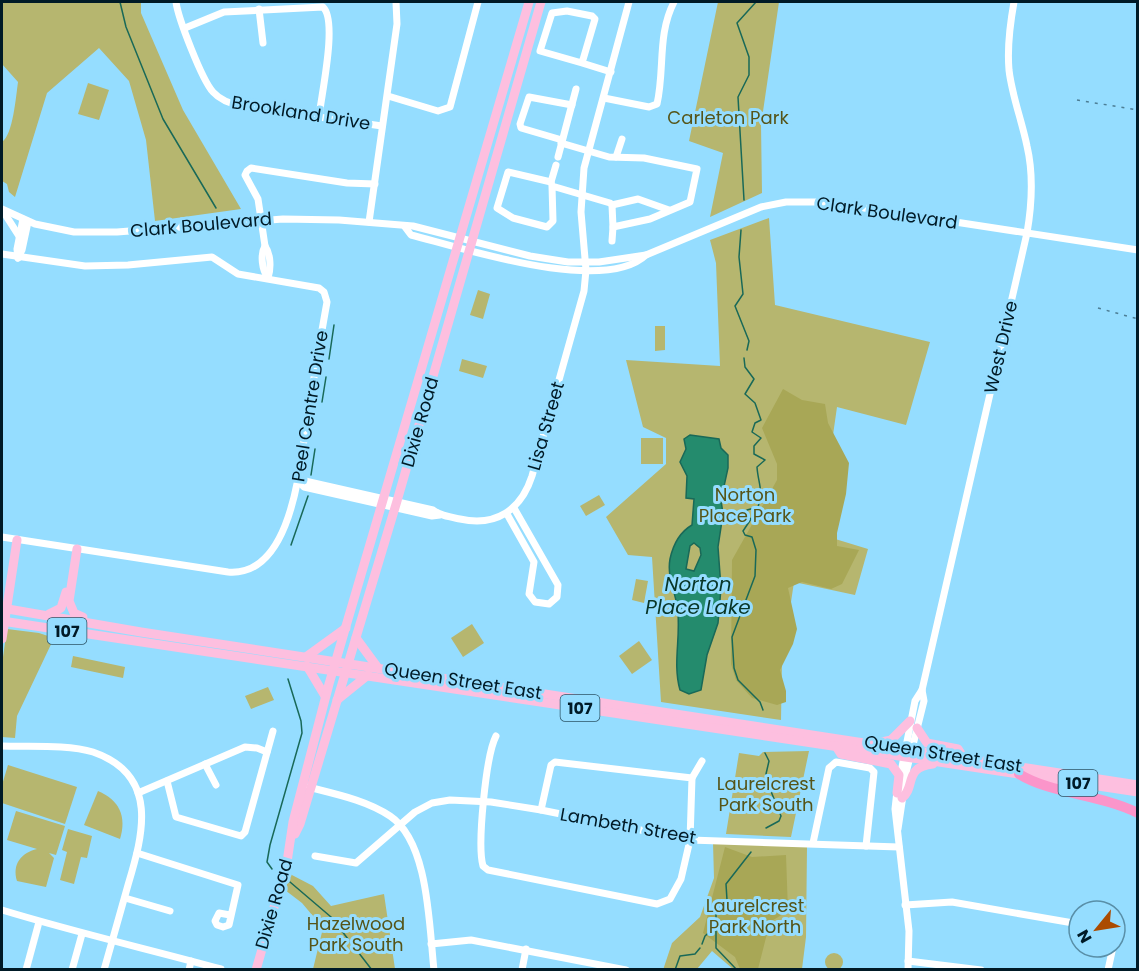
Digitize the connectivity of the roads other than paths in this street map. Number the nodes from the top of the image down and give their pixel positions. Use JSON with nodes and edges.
{"nodes":[{"id":1,"x":176,"y":2,"type":"edge"},
{"id":2,"x":396,"y":2,"type":"edge"},
{"id":3,"x":478,"y":2,"type":"edge"},
{"id":4,"x":529,"y":2,"type":"edge"},
{"id":5,"x":541,"y":2,"type":"edge"},
{"id":6,"x":629,"y":2,"type":"edge"},
{"id":7,"x":674,"y":2,"type":"edge"},
{"id":8,"x":1014,"y":2,"type":"edge"},
{"id":9,"x":259,"y":9,"type":"junction"},
{"id":10,"x":185,"y":28,"type":"junction"},
{"id":11,"x":262,"y":43,"type":"dead end"},
{"id":12,"x":582,"y":63,"type":"junction"},
{"id":13,"x":611,"y":72,"type":"junction"},
{"id":14,"x":576,"y":89,"type":"dead end"},
{"id":15,"x":388,"y":96,"type":"junction"},
{"id":16,"x":603,"y":98,"type":"junction"},
{"id":17,"x":572,"y":105,"type":"junction"},
{"id":18,"x":319,"y":117,"type":"junction"},
{"id":19,"x":382,"y":126,"type":"junction"},
{"id":20,"x":622,"y":139,"type":"dead end"},
{"id":21,"x":562,"y":142,"type":"junction"},
{"id":22,"x":589,"y":151,"type":"junction"},
{"id":23,"x":616,"y":157,"type":"junction"},
{"id":24,"x":375,"y":184,"type":"junction"},
{"id":25,"x":551,"y":184,"type":"junction"},
{"id":26,"x":581,"y":195,"type":"junction"},
{"id":27,"x":612,"y":205,"type":"junction"},
{"id":28,"x":2,"y":209,"type":"edge"},
{"id":29,"x":669,"y":210,"type":"junction"},
{"id":30,"x":26,"y":220,"type":"junction"},
{"id":31,"x":262,"y":220,"type":"junction"},
{"id":32,"x":369,"y":222,"type":"junction"},
{"id":33,"x":42,"y":226,"type":"junction"},
{"id":34,"x":613,"y":228,"type":"junction"},
{"id":35,"x":1028,"y":233,"type":"junction"},
{"id":36,"x":21,"y":237,"type":"junction"},
{"id":37,"x":612,"y":241,"type":"dead end"},
{"id":38,"x":459,"y":243,"type":"junction"},
{"id":39,"x":470,"y":246,"type":"junction"},
{"id":40,"x":1137,"y":250,"type":"edge"},
{"id":41,"x":2,"y":254,"type":"edge"},
{"id":42,"x":18,"y":258,"type":"junction"},
{"id":43,"x":585,"y":267,"type":"junction"},
{"id":44,"x":268,"y":278,"type":"junction"},
{"id":45,"x":298,"y":482,"type":"junction"},
{"id":46,"x":383,"y":501,"type":"junction"},
{"id":47,"x":396,"y":504,"type":"junction"},
{"id":48,"x":514,"y":508,"type":"junction"},
{"id":49,"x":507,"y":514,"type":"junction"},
{"id":50,"x":2,"y":537,"type":"edge"},
{"id":51,"x":15,"y":540,"type":"junction"},
{"id":52,"x":75,"y":549,"type":"junction"},
{"id":53,"x":533,"y":550,"type":"junction"},
{"id":54,"x":2,"y":608,"type":"edge"},
{"id":55,"x":27,"y":612,"type":"junction"},
{"id":56,"x":2,"y":619,"type":"edge"},
{"id":57,"x":126,"y":628,"type":"junction"},
{"id":58,"x":346,"y":628,"type":"junction"},
{"id":59,"x":356,"y":638,"type":"junction"},
{"id":60,"x":2,"y":639,"type":"edge"},
{"id":61,"x":306,"y":661,"type":"junction"},
{"id":62,"x":334,"y":666,"type":"junction"},
{"id":63,"x":347,"y":668,"type":"junction"},
{"id":64,"x":378,"y":668,"type":"junction"},
{"id":65,"x":368,"y":675,"type":"junction"},
{"id":66,"x":325,"y":696,"type":"junction"},
{"id":67,"x":337,"y":700,"type":"junction"},
{"id":68,"x":605,"y":702,"type":"junction"},
{"id":69,"x":582,"y":708,"type":"junction"},
{"id":70,"x":914,"y":725,"type":"junction"},
{"id":71,"x":273,"y":731,"type":"dead end"},
{"id":72,"x":496,"y":736,"type":"dead end"},
{"id":73,"x":878,"y":744,"type":"junction"},
{"id":74,"x":2,"y":746,"type":"edge"},
{"id":75,"x":836,"y":746,"type":"junction"},
{"id":76,"x":267,"y":752,"type":"junction"},
{"id":77,"x":908,"y":753,"type":"junction"},
{"id":78,"x":963,"y":757,"type":"junction"},
{"id":79,"x":702,"y":761,"type":"dead end"},
{"id":80,"x":945,"y":763,"type":"junction"},
{"id":81,"x":205,"y":764,"type":"junction"},
{"id":82,"x":1019,"y":774,"type":"junction"},
{"id":83,"x":692,"y":778,"type":"junction"},
{"id":84,"x":167,"y":781,"type":"junction"},
{"id":85,"x":216,"y":785,"type":"dead end"},
{"id":86,"x":1137,"y":785,"type":"edge"},
{"id":87,"x":307,"y":786,"type":"junction"},
{"id":88,"x":1137,"y":792,"type":"edge"},
{"id":89,"x":138,"y":793,"type":"junction"},
{"id":90,"x":900,"y":796,"type":"junction"},
{"id":91,"x":484,"y":802,"type":"junction"},
{"id":92,"x":541,"y":810,"type":"junction"},
{"id":93,"x":1137,"y":813,"type":"edge"},
{"id":94,"x":401,"y":825,"type":"junction"},
{"id":95,"x":690,"y":840,"type":"junction"},
{"id":96,"x":815,"y":844,"type":"junction"},
{"id":97,"x":866,"y":846,"type":"junction"},
{"id":98,"x":899,"y":847,"type":"junction"},
{"id":99,"x":137,"y":854,"type":"junction"},
{"id":100,"x":315,"y":856,"type":"dead end"},
{"id":101,"x":124,"y":898,"type":"junction"},
{"id":102,"x":905,"y":905,"type":"junction"},
{"id":103,"x":2,"y":910,"type":"edge"},
{"id":104,"x":170,"y":911,"type":"dead end"},
{"id":105,"x":230,"y":915,"type":"dead end"},
{"id":106,"x":39,"y":922,"type":"junction"},
{"id":107,"x":1067,"y":922,"type":"edge"},
{"id":108,"x":82,"y":934,"type":"junction"},
{"id":109,"x":112,"y":941,"type":"junction"},
{"id":110,"x":431,"y":944,"type":"junction"},
{"id":111,"x":526,"y":949,"type":"junction"},
{"id":112,"x":191,"y":961,"type":"junction"},
{"id":113,"x":908,"y":965,"type":"edge"},
{"id":114,"x":27,"y":969,"type":"edge"},
{"id":115,"x":72,"y":969,"type":"edge"},
{"id":116,"x":104,"y":969,"type":"edge"},
{"id":117,"x":189,"y":969,"type":"edge"},
{"id":118,"x":221,"y":969,"type":"edge"},
{"id":119,"x":256,"y":969,"type":"edge"},
{"id":120,"x":434,"y":969,"type":"edge"},
{"id":121,"x":522,"y":969,"type":"edge"},
{"id":122,"x":626,"y":969,"type":"edge"},
{"id":123,"x":981,"y":969,"type":"edge"}],
"edges":[{"from":1,"to":10,"type":"street","name":"Brookland Drive"},
{"from":2,"to":15,"type":"street"},
{"from":3,"to":15,"type":"street"},
{"from":4,"to":38,"type":"main road","name":"Dixie Road"},
{"from":5,"to":39,"type":"main road","name":"Dixie Road"},
{"from":6,"to":13,"type":"street","name":"Lisa Street"},
{"from":7,"to":16,"type":"street"},
{"from":8,"to":35,"type":"street","name":"West Drive"},
{"from":9,"to":10,"type":"street"},
{"from":9,"to":11,"type":"street"},
{"from":9,"to":18,"type":"street"},
{"from":10,"to":18,"type":"street","name":"Brookland Drive"},
{"from":12,"to":12,"type":"street"},
{"from":12,"to":13,"type":"street"},
{"from":13,"to":16,"type":"street","name":"Lisa Street"},
{"from":14,"to":17,"type":"street"},
{"from":15,"to":19,"type":"street"},
{"from":16,"to":22,"type":"street","name":"Lisa Street"},
{"from":17,"to":21,"type":"street"},
{"from":17,"to":21,"type":"street"},
{"from":18,"to":19,"type":"street","name":"Brookland Drive"},
{"from":19,"to":24,"type":"street"},
{"from":20,"to":23,"type":"street"},
{"from":21,"to":22,"type":"street"},
{"from":21,"to":25,"type":"street"},
{"from":22,"to":23,"type":"street"},
{"from":22,"to":26,"type":"street","name":"Lisa Street"},
{"from":23,"to":29,"type":"street"},
{"from":24,"to":31,"type":"street"},
{"from":24,"to":32,"type":"street"},
{"from":25,"to":25,"type":"street"},
{"from":25,"to":26,"type":"street"},
{"from":26,"to":27,"type":"street"},
{"from":26,"to":43,"type":"street","name":"Lisa Street"},
{"from":27,"to":29,"type":"street"},
{"from":27,"to":34,"type":"street"},
{"from":28,"to":30,"type":"street","name":"Clark Boulevard"},
{"from":28,"to":36,"type":"street"},
{"from":29,"to":34,"type":"street"},
{"from":30,"to":33,"type":"street","name":"Clark Boulevard"},
{"from":30,"to":36,"type":"street"},
{"from":31,"to":32,"type":"street","name":"Clark Boulevard"},
{"from":31,"to":33,"type":"street","name":"Clark Boulevard"},
{"from":31,"to":44,"type":"street"},
{"from":32,"to":38,"type":"street","name":"Clark Boulevard"},
{"from":33,"to":36,"type":"street"},
{"from":34,"to":37,"type":"street"},
{"from":35,"to":40,"type":"street","name":"Clark Boulevard"},
{"from":35,"to":43,"type":"street","name":"Clark Boulevard"},
{"from":35,"to":70,"type":"street","name":"West Drive"},
{"from":36,"to":42,"type":"street"},
{"from":38,"to":39,"type":"street","name":"Clark Boulevard"},
{"from":38,"to":46,"type":"main road","name":"Dixie Road"},
{"from":39,"to":43,"type":"street","name":"Clark Boulevard"},
{"from":39,"to":47,"type":"main road","name":"Dixie Road"},
{"from":41,"to":42,"type":"street","name":"Peel Centre Drive"},
{"from":42,"to":44,"type":"street","name":"Peel Centre Drive"},
{"from":43,"to":48,"type":"street","name":"Lisa Street"},
{"from":44,"to":45,"type":"street","name":"Peel Centre Drive"},
{"from":45,"to":46,"type":"street","name":"Lisa Street"},
{"from":45,"to":52,"type":"street","name":"Peel Centre Drive"},
{"from":46,"to":47,"type":"street","name":"Lisa Street"},
{"from":46,"to":58,"type":"main road","name":"Dixie Road"},
{"from":47,"to":49,"type":"street","name":"Lisa Street"},
{"from":47,"to":59,"type":"main road","name":"Dixie Road"},
{"from":48,"to":49,"type":"street","name":"Lisa Street"},
{"from":48,"to":53,"type":"street"},
{"from":49,"to":53,"type":"street"},
{"from":50,"to":51,"type":"street","name":"Peel Centre Drive"},
{"from":51,"to":52,"type":"street","name":"Peel Centre Drive"},
{"from":51,"to":56,"type":"main road"},
{"from":51,"to":60,"type":"main road"},
{"from":52,"to":55,"type":"main road"},
{"from":52,"to":57,"type":"main road"},
{"from":53,"to":53,"type":"street"},
{"from":54,"to":55,"type":"main road","name":"Queen Street East","number":"107"},
{"from":55,"to":57,"type":"main road","name":"Queen Street East","number":"107"},
{"from":56,"to":61,"type":"main road","name":"Queen Street East","number":"107"},
{"from":57,"to":61,"type":"main road","name":"Queen Street East","number":"107"},
{"from":58,"to":61,"type":"main road"},
{"from":58,"to":62,"type":"main road","name":"Dixie Road"},
{"from":59,"to":63,"type":"main road","name":"Dixie Road"},
{"from":59,"to":64,"type":"main road"},
{"from":61,"to":62,"type":"main road","name":"Queen Street East","number":"107"},
{"from":61,"to":66,"type":"main road"},
{"from":62,"to":63,"type":"main road","name":"Queen Street East","number":"107"},
{"from":62,"to":66,"type":"main road","name":"Dixie Road"},
{"from":63,"to":64,"type":"main road","name":"Queen Street East","number":"107"},
{"from":63,"to":65,"type":"main road","name":"Queen Street East","number":"107"},
{"from":63,"to":67,"type":"main road","name":"Dixie Road"},
{"from":64,"to":68,"type":"main road","name":"Queen Street East","number":"107"},
{"from":65,"to":67,"type":"main road"},
{"from":65,"to":69,"type":"main road","name":"Queen Street East","number":"107"},
{"from":66,"to":87,"type":"main road","name":"Dixie Road"},
{"from":67,"to":87,"type":"main road","name":"Dixie Road"},
{"from":68,"to":69,"type":"main road"},
{"from":68,"to":73,"type":"main road","name":"Queen Street East","number":"107"},
{"from":69,"to":75,"type":"main road","name":"Queen Street East","number":"107"},
{"from":70,"to":73,"type":"main road"},
{"from":70,"to":77,"type":"street","name":"West Drive"},
{"from":70,"to":78,"type":"main road"},
{"from":71,"to":76,"type":"street"},
{"from":72,"to":91,"type":"street"},
{"from":73,"to":77,"type":"main road","name":"Queen Street East","number":"107"},
{"from":74,"to":89,"type":"street"},
{"from":75,"to":77,"type":"main road","name":"Queen Street East","number":"107"},
{"from":75,"to":90,"type":"main road"},
{"from":76,"to":81,"type":"street"},
{"from":76,"to":84,"type":"street"},
{"from":77,"to":78,"type":"main road","name":"Queen Street East","number":"107"},
{"from":77,"to":80,"type":"main road","name":"Queen Street East","number":"107"},
{"from":77,"to":90,"type":"street","name":"West Drive"},
{"from":78,"to":86,"type":"main road","name":"Queen Street East","number":"107"},
{"from":79,"to":83,"type":"street"},
{"from":80,"to":82,"type":"main road","name":"Queen Street East","number":"107"},
{"from":80,"to":90,"type":"main road"},
{"from":81,"to":84,"type":"street"},
{"from":81,"to":85,"type":"street"},
{"from":82,"to":88,"type":"main road","name":"Queen Street East","number":"107"},
{"from":82,"to":93,"type":"highway"},
{"from":83,"to":92,"type":"street"},
{"from":83,"to":95,"type":"street"},
{"from":84,"to":89,"type":"street"},
{"from":87,"to":94,"type":"street"},
{"from":87,"to":119,"type":"main road","name":"Dixie Road"},
{"from":89,"to":99,"type":"street"},
{"from":90,"to":98,"type":"street","name":"West Drive"},
{"from":91,"to":92,"type":"street","name":"Lambeth Street"},
{"from":91,"to":94,"type":"street","name":"Lambeth Street"},
{"from":91,"to":95,"type":"street"},
{"from":92,"to":95,"type":"street","name":"Lambeth Street"},
{"from":94,"to":100,"type":"street","name":"Lambeth Street"},
{"from":94,"to":110,"type":"street"},
{"from":95,"to":96,"type":"street","name":"Lambeth Street"},
{"from":96,"to":97,"type":"street","name":"Lambeth Street"},
{"from":96,"to":97,"type":"street"},
{"from":97,"to":98,"type":"street","name":"Lambeth Street"},
{"from":98,"to":102,"type":"street","name":"West Drive"},
{"from":99,"to":101,"type":"street"},
{"from":99,"to":105,"type":"street"},
{"from":101,"to":104,"type":"street"},
{"from":101,"to":109,"type":"street"},
{"from":102,"to":107,"type":"street"},
{"from":102,"to":113,"type":"street","name":"West Drive"},
{"from":103,"to":106,"type":"street"},
{"from":106,"to":108,"type":"street"},
{"from":106,"to":114,"type":"street"},
{"from":108,"to":109,"type":"street"},
{"from":108,"to":115,"type":"street"},
{"from":109,"to":112,"type":"street"},
{"from":109,"to":116,"type":"street"},
{"from":110,"to":111,"type":"street"},
{"from":110,"to":120,"type":"street"},
{"from":111,"to":121,"type":"street"},
{"from":111,"to":122,"type":"street"},
{"from":112,"to":117,"type":"street"},
{"from":112,"to":118,"type":"street"},
{"from":113,"to":123,"type":"street"}]}
